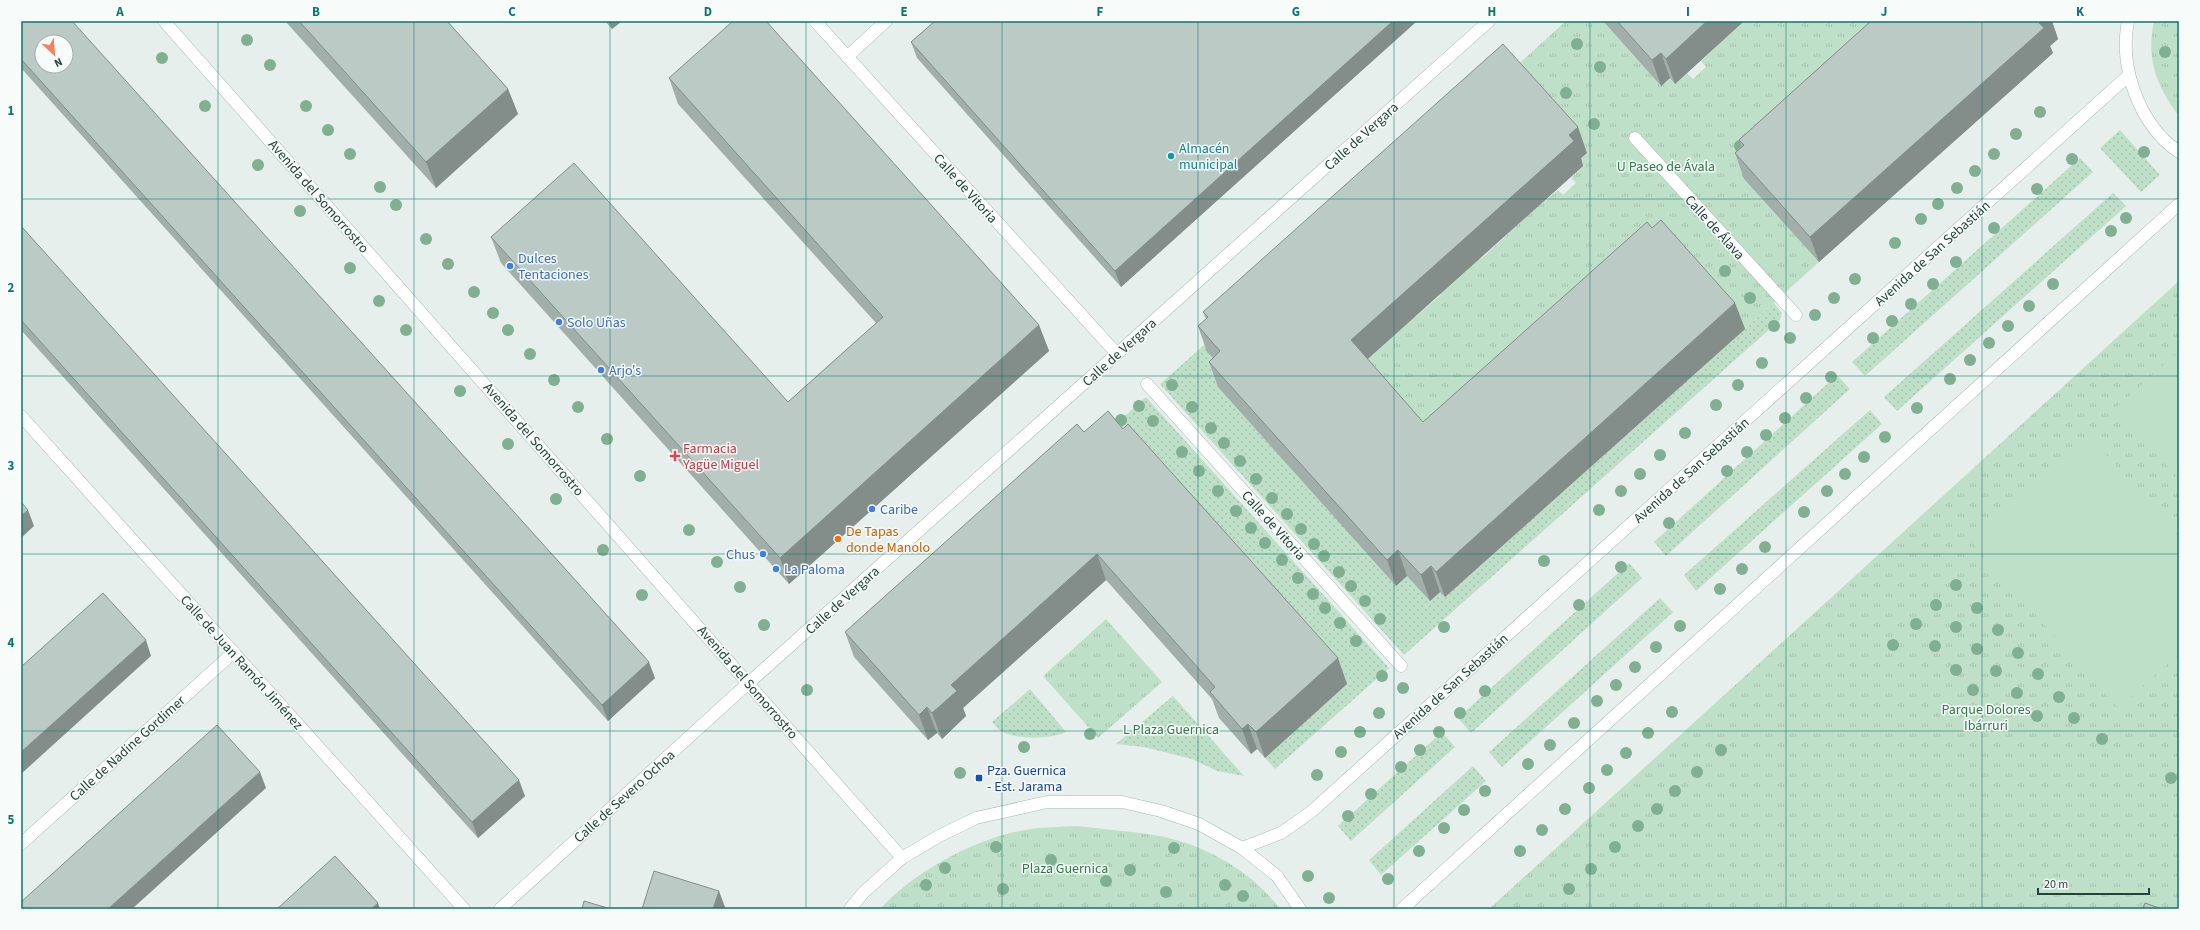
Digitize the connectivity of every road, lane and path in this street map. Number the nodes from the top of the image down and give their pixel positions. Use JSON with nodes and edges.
{"nodes":[{"id":1,"x":164,"y":21,"type":"edge"},
{"id":2,"x":815,"y":21,"type":"edge"},
{"id":3,"x":886,"y":21,"type":"edge"},
{"id":4,"x":1490,"y":21,"type":"edge"},
{"id":5,"x":2128,"y":21,"type":"edge"},
{"id":6,"x":848,"y":57,"type":"junction"},
{"id":7,"x":2129,"y":75,"type":"junction"},
{"id":8,"x":1635,"y":138,"type":"dead end"},
{"id":9,"x":2179,"y":152,"type":"edge"},
{"id":10,"x":2179,"y":204,"type":"edge"},
{"id":11,"x":1796,"y":315,"type":"dead end"},
{"id":12,"x":1117,"y":354,"type":"junction"},
{"id":13,"x":1147,"y":384,"type":"dead end"},
{"id":14,"x":21,"y":416,"type":"edge"},
{"id":15,"x":234,"y":652,"type":"junction"},
{"id":16,"x":1401,"y":666,"type":"dead end"},
{"id":17,"x":749,"y":682,"type":"junction"},
{"id":18,"x":21,"y":844,"type":"edge"},
{"id":19,"x":1242,"y":848,"type":"junction"},
{"id":20,"x":902,"y":858,"type":"junction"},
{"id":21,"x":464,"y":909,"type":"edge"},
{"id":22,"x":500,"y":909,"type":"edge"},
{"id":23,"x":850,"y":909,"type":"edge"},
{"id":24,"x":1300,"y":909,"type":"edge"},
{"id":25,"x":1402,"y":909,"type":"edge"}],
"edges":[{"from":1,"to":17,"type":"street","name":"Avenida del Somorrostro"},
{"from":2,"to":6,"type":"street","name":"Calle de Vitoria"},
{"from":3,"to":6,"type":"street"},
{"from":4,"to":12,"type":"street","name":"Calle de Vergara"},
{"from":5,"to":7,"type":"street"},
{"from":6,"to":12,"type":"street","name":"Calle de Vitoria"},
{"from":7,"to":9,"type":"street"},
{"from":7,"to":19,"type":"street","name":"Avenida de San Sebastián"},
{"from":8,"to":11,"type":"street","name":"Calle de Álava"},
{"from":10,"to":25,"type":"street"},
{"from":12,"to":17,"type":"street","name":"Calle de Vergara"},
{"from":13,"to":16,"type":"street","name":"Calle de Vitoria"},
{"from":14,"to":15,"type":"street","name":"Calle de Juan Ramón Jiménez"},
{"from":15,"to":18,"type":"street","name":"Calle de Nadine Gordimer"},
{"from":15,"to":21,"type":"street","name":"Calle de Juan Ramón Jiménez"},
{"from":17,"to":20,"type":"street","name":"Avenida del Somorrostro"},
{"from":17,"to":22,"type":"street","name":"Calle de Severo Ochoa"},
{"from":19,"to":20,"type":"street"},
{"from":19,"to":24,"type":"street"},
{"from":20,"to":23,"type":"street"}]}
